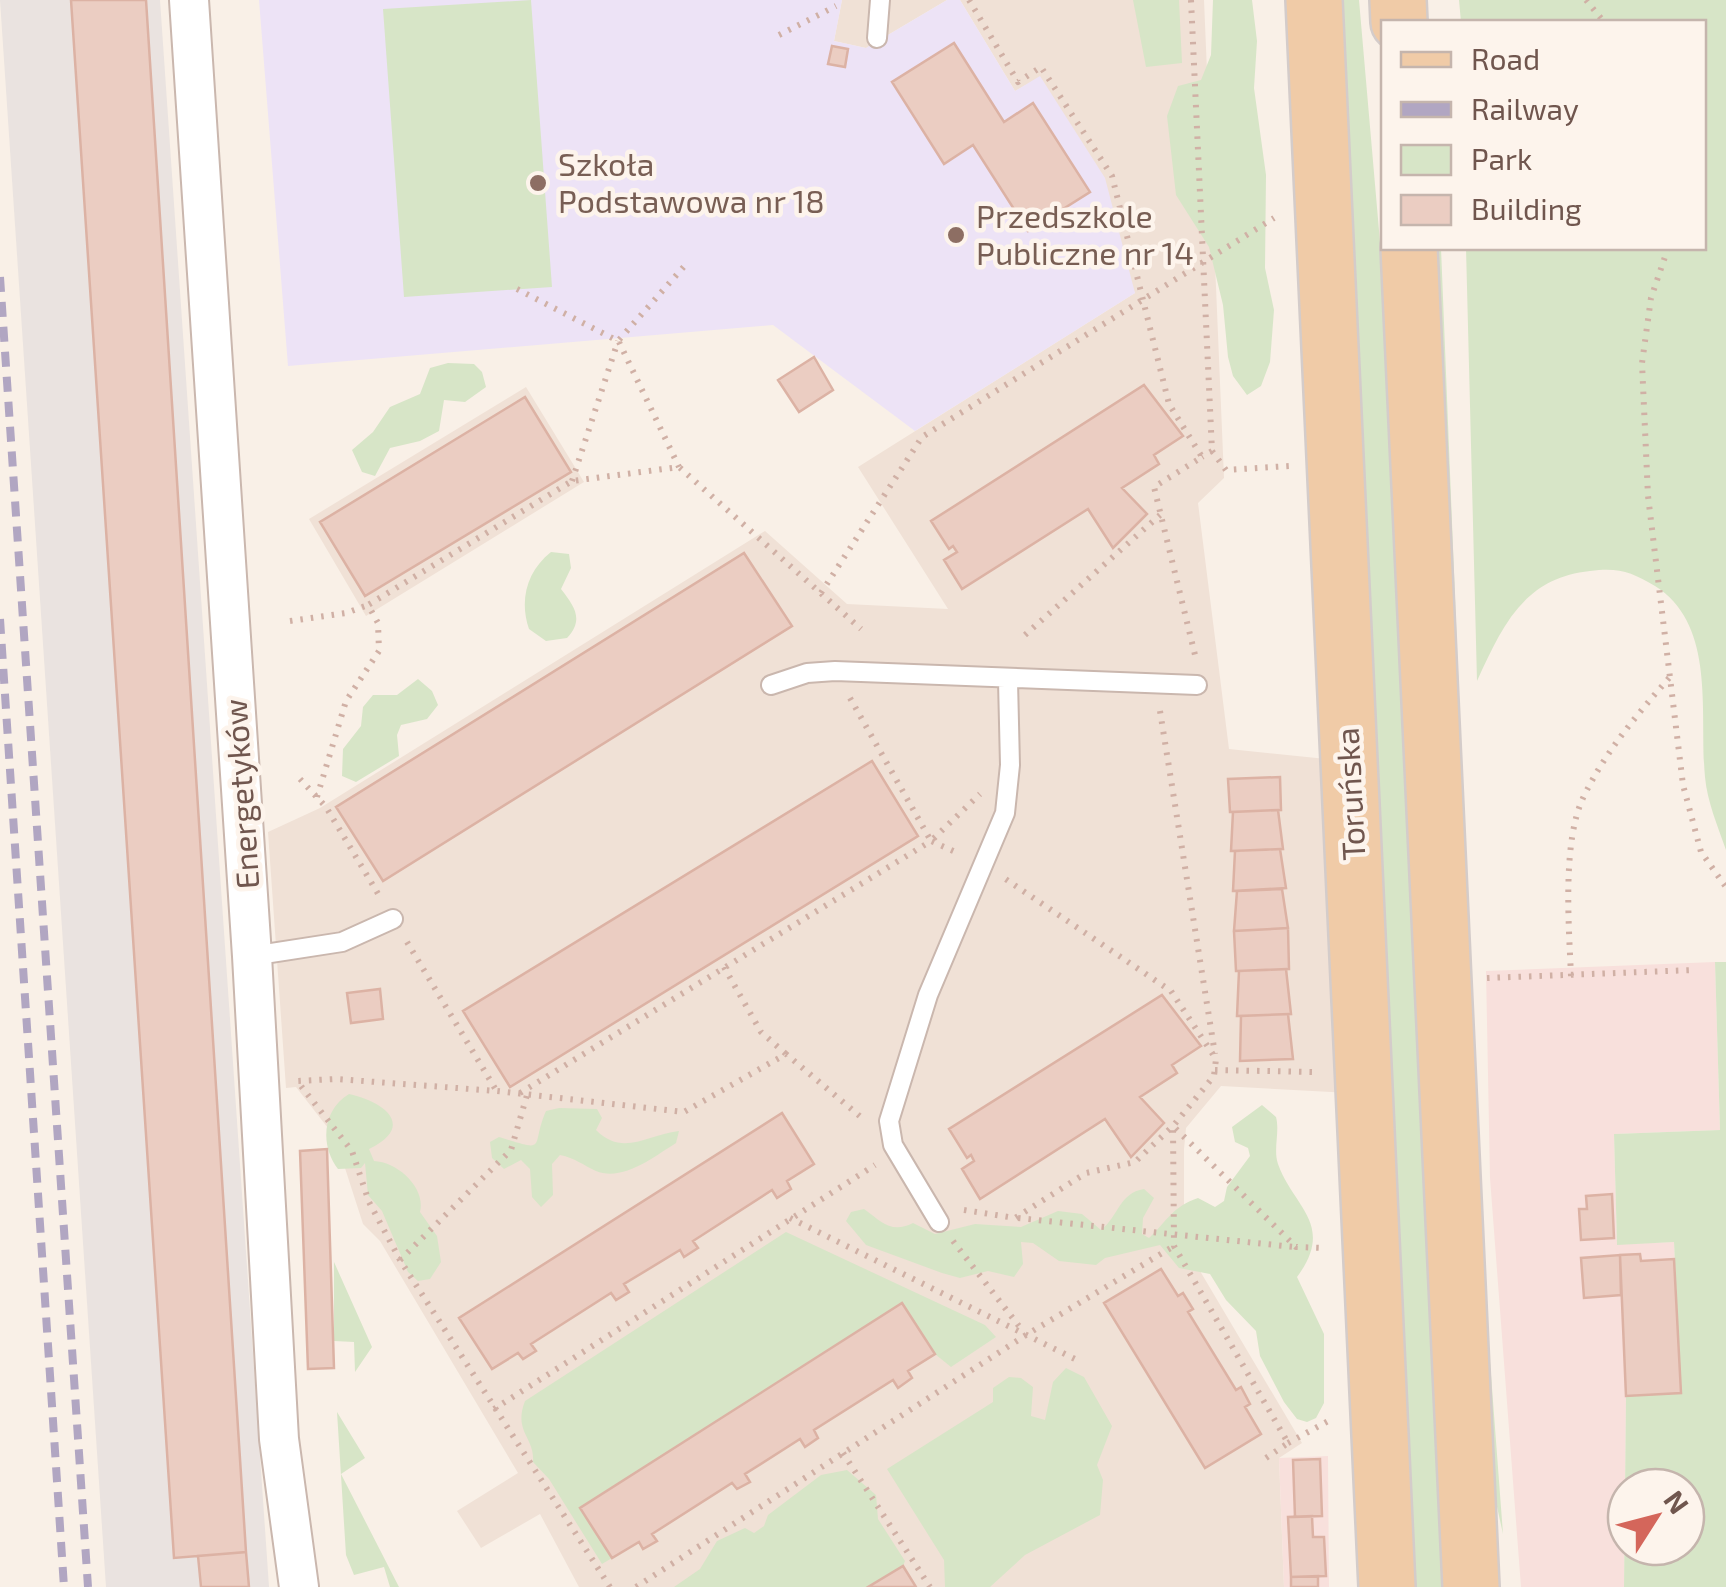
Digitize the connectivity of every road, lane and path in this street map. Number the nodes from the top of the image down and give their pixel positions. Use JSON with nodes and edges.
{"nodes":[{"id":1,"x":189,"y":0,"type":"edge"},
{"id":2,"x":880,"y":0,"type":"edge"},
{"id":3,"x":968,"y":0,"type":"edge"},
{"id":4,"x":1191,"y":0,"type":"edge"},
{"id":5,"x":1314,"y":0,"type":"edge"},
{"id":6,"x":1586,"y":0,"type":"edge"},
{"id":7,"x":836,"y":6,"type":"dead end"},
{"id":8,"x":1602,"y":20,"type":"edge"},
{"id":9,"x":779,"y":35,"type":"dead end"},
{"id":10,"x":877,"y":38,"type":"dead end"},
{"id":11,"x":1274,"y":218,"type":"dead end"},
{"id":12,"x":1409,"y":250,"type":"edge"},
{"id":13,"x":1667,"y":250,"type":"edge"},
{"id":14,"x":1204,"y":261,"type":"junction"},
{"id":15,"x":688,"y":262,"type":"dead end"},
{"id":16,"x":517,"y":289,"type":"dead end"},
{"id":17,"x":1144,"y":298,"type":"junction"},
{"id":18,"x":618,"y":341,"type":"junction"},
{"id":19,"x":1212,"y":451,"type":"junction"},
{"id":20,"x":1202,"y":457,"type":"junction"},
{"id":21,"x":1289,"y":466,"type":"dead end"},
{"id":22,"x":679,"y":467,"type":"junction"},
{"id":23,"x":572,"y":481,"type":"junction"},
{"id":24,"x":1160,"y":514,"type":"junction"},
{"id":25,"x":820,"y":593,"type":"junction"},
{"id":26,"x":368,"y":605,"type":"junction"},
{"id":27,"x":290,"y":621,"type":"dead end"},
{"id":28,"x":861,"y":629,"type":"dead end"},
{"id":29,"x":1025,"y":635,"type":"dead end"},
{"id":30,"x":835,"y":670,"type":"junction"},
{"id":31,"x":1670,"y":677,"type":"junction"},
{"id":32,"x":1008,"y":680,"type":"junction"},
{"id":33,"x":772,"y":685,"type":"dead end"},
{"id":34,"x":1156,"y":685,"type":"junction"},
{"id":35,"x":1197,"y":685,"type":"joint"},
{"id":36,"x":1010,"y":765,"type":"junction"},
{"id":37,"x":317,"y":798,"type":"dead end"},
{"id":38,"x":1726,"y":887,"type":"edge"},
{"id":39,"x":393,"y":919,"type":"dead end"},
{"id":40,"x":252,"y":956,"type":"junction"},
{"id":41,"x":724,"y":967,"type":"dead end"},
{"id":42,"x":1694,"y":970,"type":"dead end"},
{"id":43,"x":1571,"y":976,"type":"junction"},
{"id":44,"x":1480,"y":978,"type":"dead end"},
{"id":45,"x":786,"y":1054,"type":"junction"},
{"id":46,"x":1216,"y":1059,"type":"dead end"},
{"id":47,"x":1215,"y":1070,"type":"dead end"},
{"id":48,"x":1316,"y":1072,"type":"dead end"},
{"id":49,"x":528,"y":1094,"type":"junction"},
{"id":50,"x":895,"y":1148,"type":"junction"},
{"id":51,"x":790,"y":1218,"type":"junction"},
{"id":52,"x":1016,"y":1218,"type":"dead end"},
{"id":53,"x":938,"y":1222,"type":"joint"},
{"id":54,"x":1174,"y":1242,"type":"junction"},
{"id":55,"x":1296,"y":1246,"type":"junction"},
{"id":56,"x":1322,"y":1248,"type":"dead end"},
{"id":57,"x":400,"y":1260,"type":"junction"},
{"id":58,"x":1026,"y":1334,"type":"junction"},
{"id":59,"x":1079,"y":1361,"type":"dead end"},
{"id":60,"x":494,"y":1409,"type":"junction"},
{"id":61,"x":1332,"y":1419,"type":"dead end"},
{"id":62,"x":1288,"y":1443,"type":"junction"},
{"id":63,"x":843,"y":1453,"type":"junction"},
{"id":64,"x":1266,"y":1458,"type":"dead end"},
{"id":65,"x":299,"y":1587,"type":"edge"},
{"id":66,"x":610,"y":1587,"type":"edge"},
{"id":67,"x":636,"y":1587,"type":"edge"},
{"id":68,"x":930,"y":1587,"type":"edge"},
{"id":69,"x":1387,"y":1587,"type":"edge"},
{"id":70,"x":1470,"y":1587,"type":"edge"}],
"edges":[{"from":1,"to":40,"type":"street","name":"Energetyków"},
{"from":2,"to":10,"type":"lane"},
{"from":3,"to":17,"type":"path"},
{"from":4,"to":14,"type":"path"},
{"from":5,"to":69,"type":"main road","name":"Toruńska"},
{"from":6,"to":8,"type":"path"},
{"from":7,"to":9,"type":"path"},
{"from":11,"to":14,"type":"path"},
{"from":12,"to":70,"type":"main road"},
{"from":13,"to":31,"type":"path"},
{"from":14,"to":17,"type":"path"},
{"from":14,"to":19,"type":"path"},
{"from":15,"to":18,"type":"path"},
{"from":16,"to":18,"type":"path"},
{"from":17,"to":20,"type":"path"},
{"from":17,"to":25,"type":"path"},
{"from":18,"to":22,"type":"path"},
{"from":18,"to":23,"type":"path"},
{"from":19,"to":20,"type":"path"},
{"from":19,"to":21,"type":"path"},
{"from":20,"to":24,"type":"path"},
{"from":22,"to":23,"type":"path"},
{"from":22,"to":25,"type":"path"},
{"from":23,"to":26,"type":"path"},
{"from":24,"to":29,"type":"path"},
{"from":24,"to":35,"type":"path"},
{"from":25,"to":28,"type":"path"},
{"from":26,"to":27,"type":"path"},
{"from":26,"to":37,"type":"path"},
{"from":30,"to":32,"type":"lane"},
{"from":30,"to":33,"type":"lane"},
{"from":30,"to":36,"type":"path"},
{"from":31,"to":38,"type":"path"},
{"from":31,"to":43,"type":"path"},
{"from":32,"to":34,"type":"lane"},
{"from":32,"to":36,"type":"lane"},
{"from":34,"to":35,"type":"lane"},
{"from":34,"to":46,"type":"path"},
{"from":36,"to":50,"type":"lane"},
{"from":39,"to":40,"type":"lane"},
{"from":40,"to":65,"type":"street","name":"Energetyków"},
{"from":41,"to":45,"type":"path"},
{"from":42,"to":43,"type":"path"},
{"from":43,"to":44,"type":"path"},
{"from":45,"to":49,"type":"path"},
{"from":45,"to":50,"type":"path"},
{"from":47,"to":48,"type":"path"},
{"from":49,"to":57,"type":"path"},
{"from":49,"to":57,"type":"path"},
{"from":50,"to":51,"type":"path"},
{"from":50,"to":53,"type":"lane"},
{"from":51,"to":58,"type":"path"},
{"from":51,"to":60,"type":"path"},
{"from":52,"to":54,"type":"path"},
{"from":53,"to":58,"type":"path"},
{"from":54,"to":55,"type":"path"},
{"from":54,"to":55,"type":"path"},
{"from":54,"to":58,"type":"path"},
{"from":54,"to":62,"type":"path"},
{"from":55,"to":56,"type":"path"},
{"from":57,"to":60,"type":"path"},
{"from":58,"to":59,"type":"path"},
{"from":58,"to":63,"type":"path"},
{"from":60,"to":66,"type":"path"},
{"from":61,"to":62,"type":"path"},
{"from":62,"to":64,"type":"path"},
{"from":63,"to":67,"type":"path"},
{"from":63,"to":68,"type":"path"}]}
